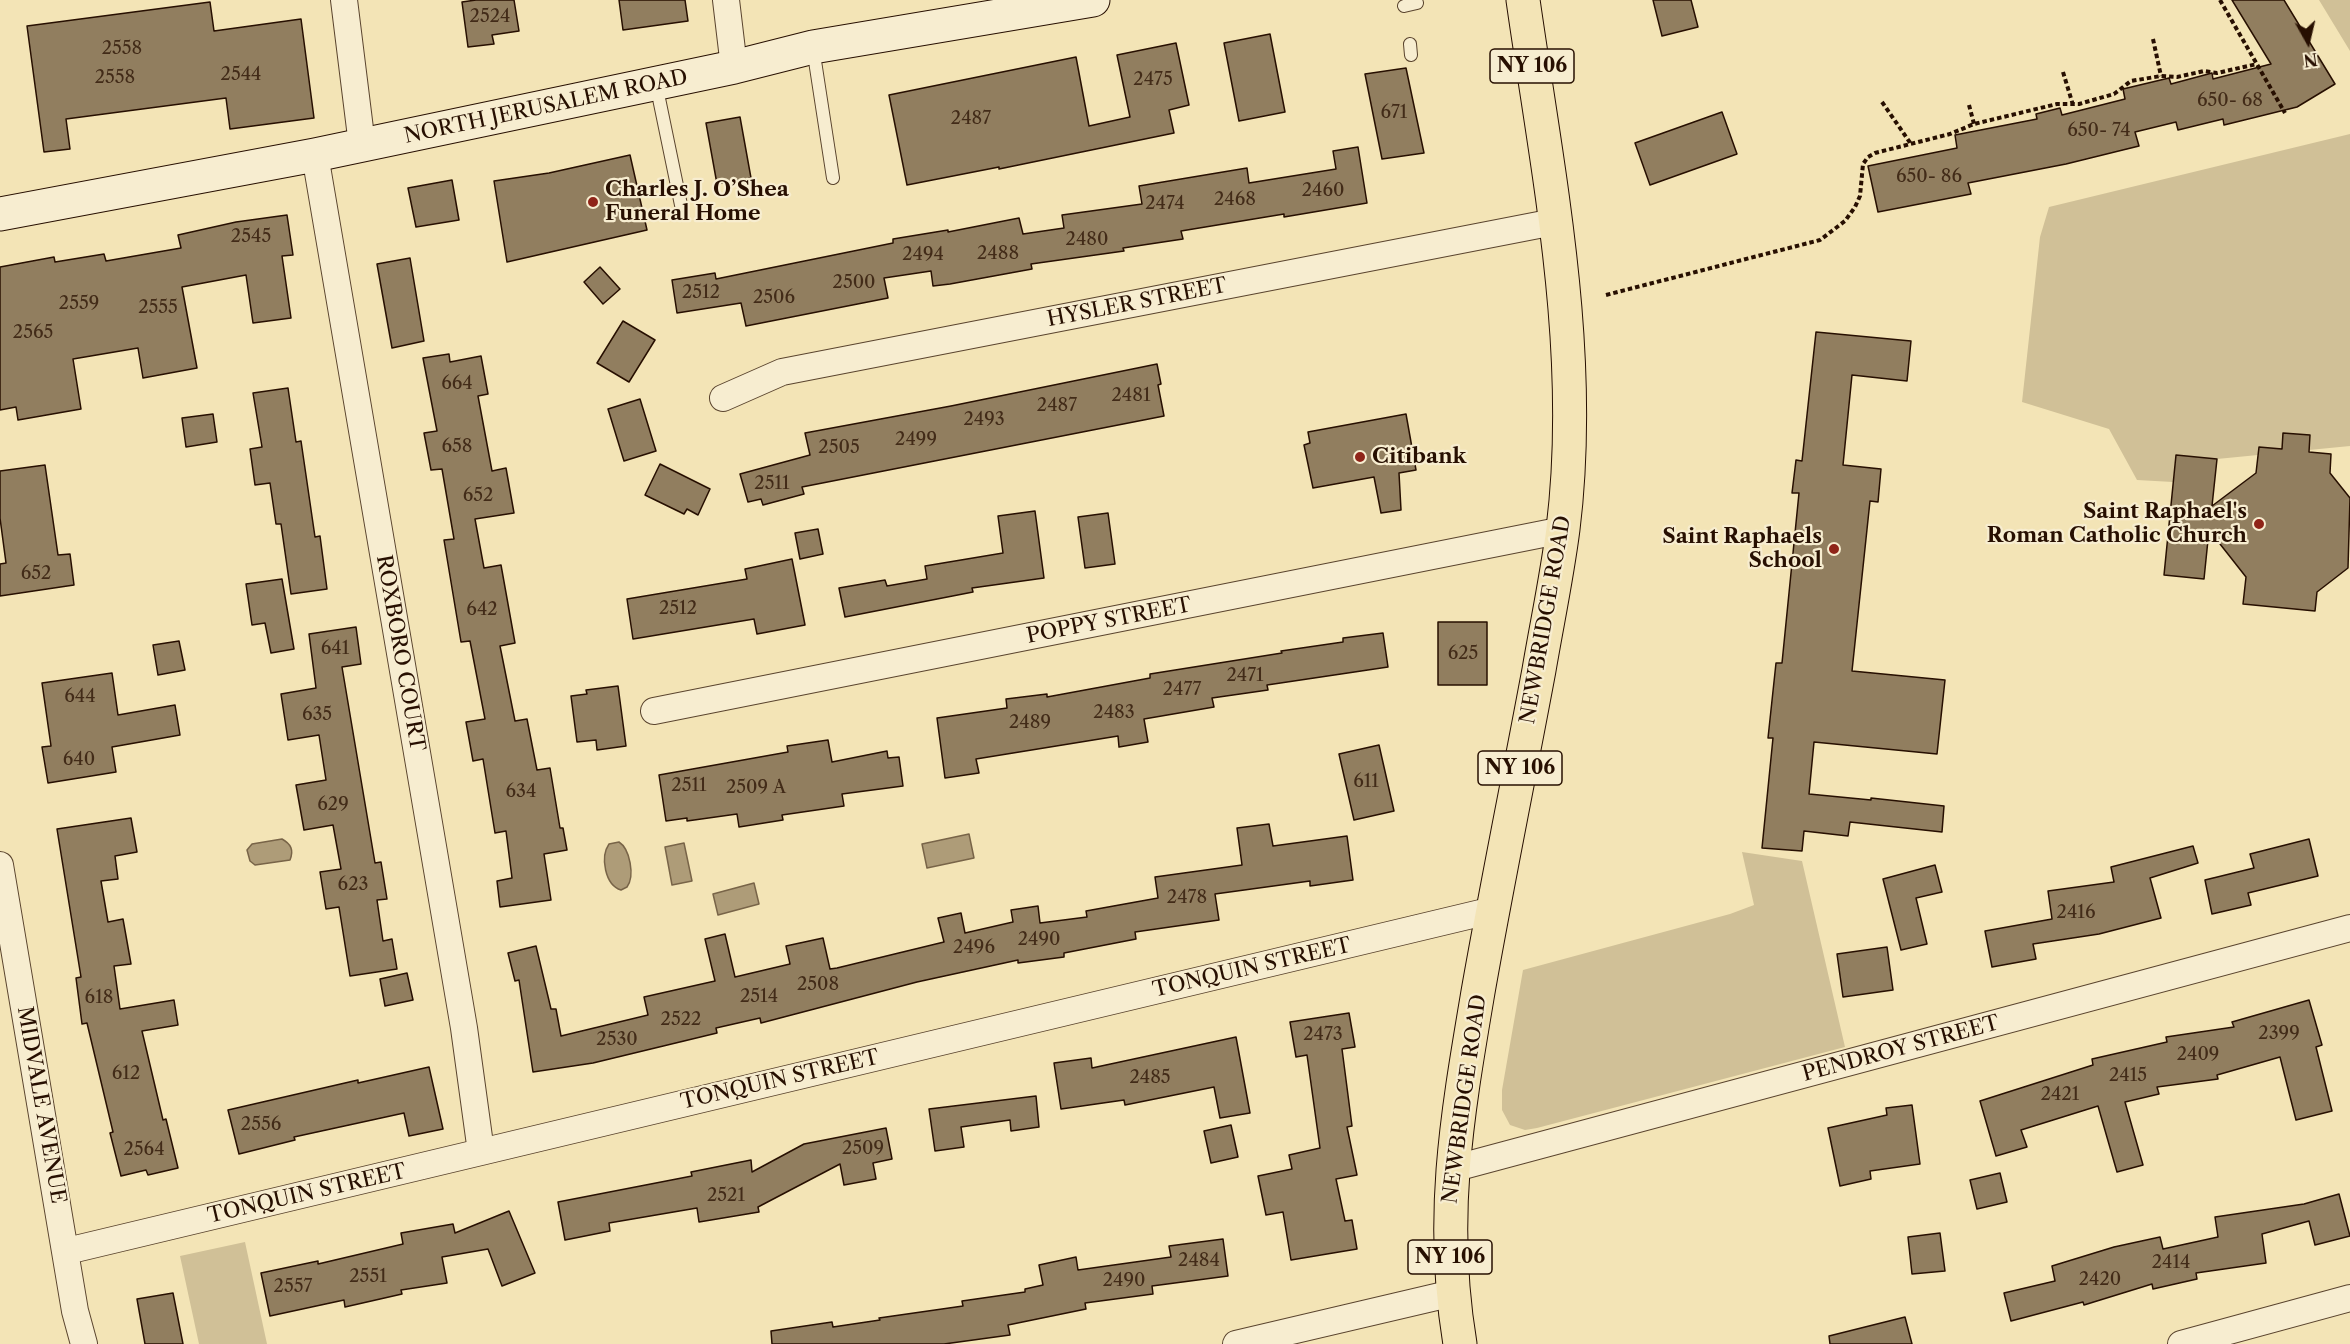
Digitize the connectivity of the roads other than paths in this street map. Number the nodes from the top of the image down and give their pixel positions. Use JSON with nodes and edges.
{"nodes":[{"id":1,"x":344,"y":0,"type":"edge"},
{"id":2,"x":726,"y":0,"type":"edge"},
{"id":3,"x":1093,"y":0,"type":"edge"},
{"id":4,"x":1523,"y":0,"type":"edge"},
{"id":5,"x":1417,"y":3,"type":"dead end"},
{"id":6,"x":1404,"y":6,"type":"dead end"},
{"id":7,"x":813,"y":47,"type":"junction"},
{"id":8,"x":734,"y":67,"type":"junction"},
{"id":9,"x":655,"y":80,"type":"junction"},
{"id":10,"x":362,"y":145,"type":"junction"},
{"id":11,"x":315,"y":155,"type":"junction"},
{"id":12,"x":833,"y":178,"type":"dead end"},
{"id":13,"x":681,"y":205,"type":"dead end"},
{"id":14,"x":0,"y":214,"type":"edge"},
{"id":15,"x":1554,"y":222,"type":"junction"},
{"id":16,"x":723,"y":398,"type":"dead end"},
{"id":17,"x":1563,"y":530,"type":"junction"},
{"id":18,"x":654,"y":711,"type":"dead end"},
{"id":19,"x":0,"y":865,"type":"edge"},
{"id":20,"x":1493,"y":910,"type":"junction"},
{"id":21,"x":2350,"y":928,"type":"edge"},
{"id":22,"x":481,"y":1152,"type":"junction"},
{"id":23,"x":1452,"y":1169,"type":"junction"},
{"id":24,"x":67,"y":1251,"type":"junction"},
{"id":25,"x":1453,"y":1293,"type":"junction"},
{"id":26,"x":2350,"y":1298,"type":"edge"},
{"id":27,"x":84,"y":1344,"type":"edge"},
{"id":28,"x":1236,"y":1344,"type":"edge"},
{"id":29,"x":1460,"y":1344,"type":"edge"},
{"id":30,"x":2181,"y":1344,"type":"edge"}],
"edges":[{"from":1,"to":10,"type":"street"},
{"from":2,"to":8,"type":"street"},
{"from":3,"to":7,"type":"main road","name":"NORTH JERUSALEM ROAD"},
{"from":4,"to":15,"type":"main road","name":"NEWBRIDGE ROAD","number":"NY 106"},
{"from":5,"to":6,"type":"lane"},
{"from":7,"to":8,"type":"main road","name":"NORTH JERUSALEM ROAD"},
{"from":7,"to":12,"type":"lane"},
{"from":8,"to":9,"type":"main road","name":"NORTH JERUSALEM ROAD"},
{"from":9,"to":10,"type":"main road","name":"NORTH JERUSALEM ROAD"},
{"from":9,"to":13,"type":"lane"},
{"from":10,"to":11,"type":"main road","name":"NORTH JERUSALEM ROAD"},
{"from":11,"to":14,"type":"main road","name":"NORTH JERUSALEM ROAD"},
{"from":11,"to":22,"type":"street","name":"ROXBORO COURT"},
{"from":15,"to":16,"type":"street","name":"HYSLER STREET"},
{"from":15,"to":17,"type":"main road","name":"NEWBRIDGE ROAD","number":"NY 106"},
{"from":17,"to":18,"type":"street","name":"POPPY STREET"},
{"from":17,"to":20,"type":"main road","name":"NEWBRIDGE ROAD","number":"NY 106"},
{"from":19,"to":24,"type":"street","name":"MIDVALE AVENUE"},
{"from":20,"to":22,"type":"street","name":"TONQUIN STREET"},
{"from":20,"to":23,"type":"main road","name":"NEWBRIDGE ROAD","number":"NY 106"},
{"from":21,"to":23,"type":"street","name":"PENDROY STREET"},
{"from":22,"to":24,"type":"street","name":"TONQUIN STREET"},
{"from":23,"to":25,"type":"main road","name":"NEWBRIDGE ROAD","number":"NY 106"},
{"from":24,"to":27,"type":"street","name":"MIDVALE AVENUE"},
{"from":25,"to":28,"type":"street"},
{"from":25,"to":29,"type":"main road","name":"NEWBRIDGE ROAD","number":"NY 106"},
{"from":26,"to":30,"type":"street"}]}
